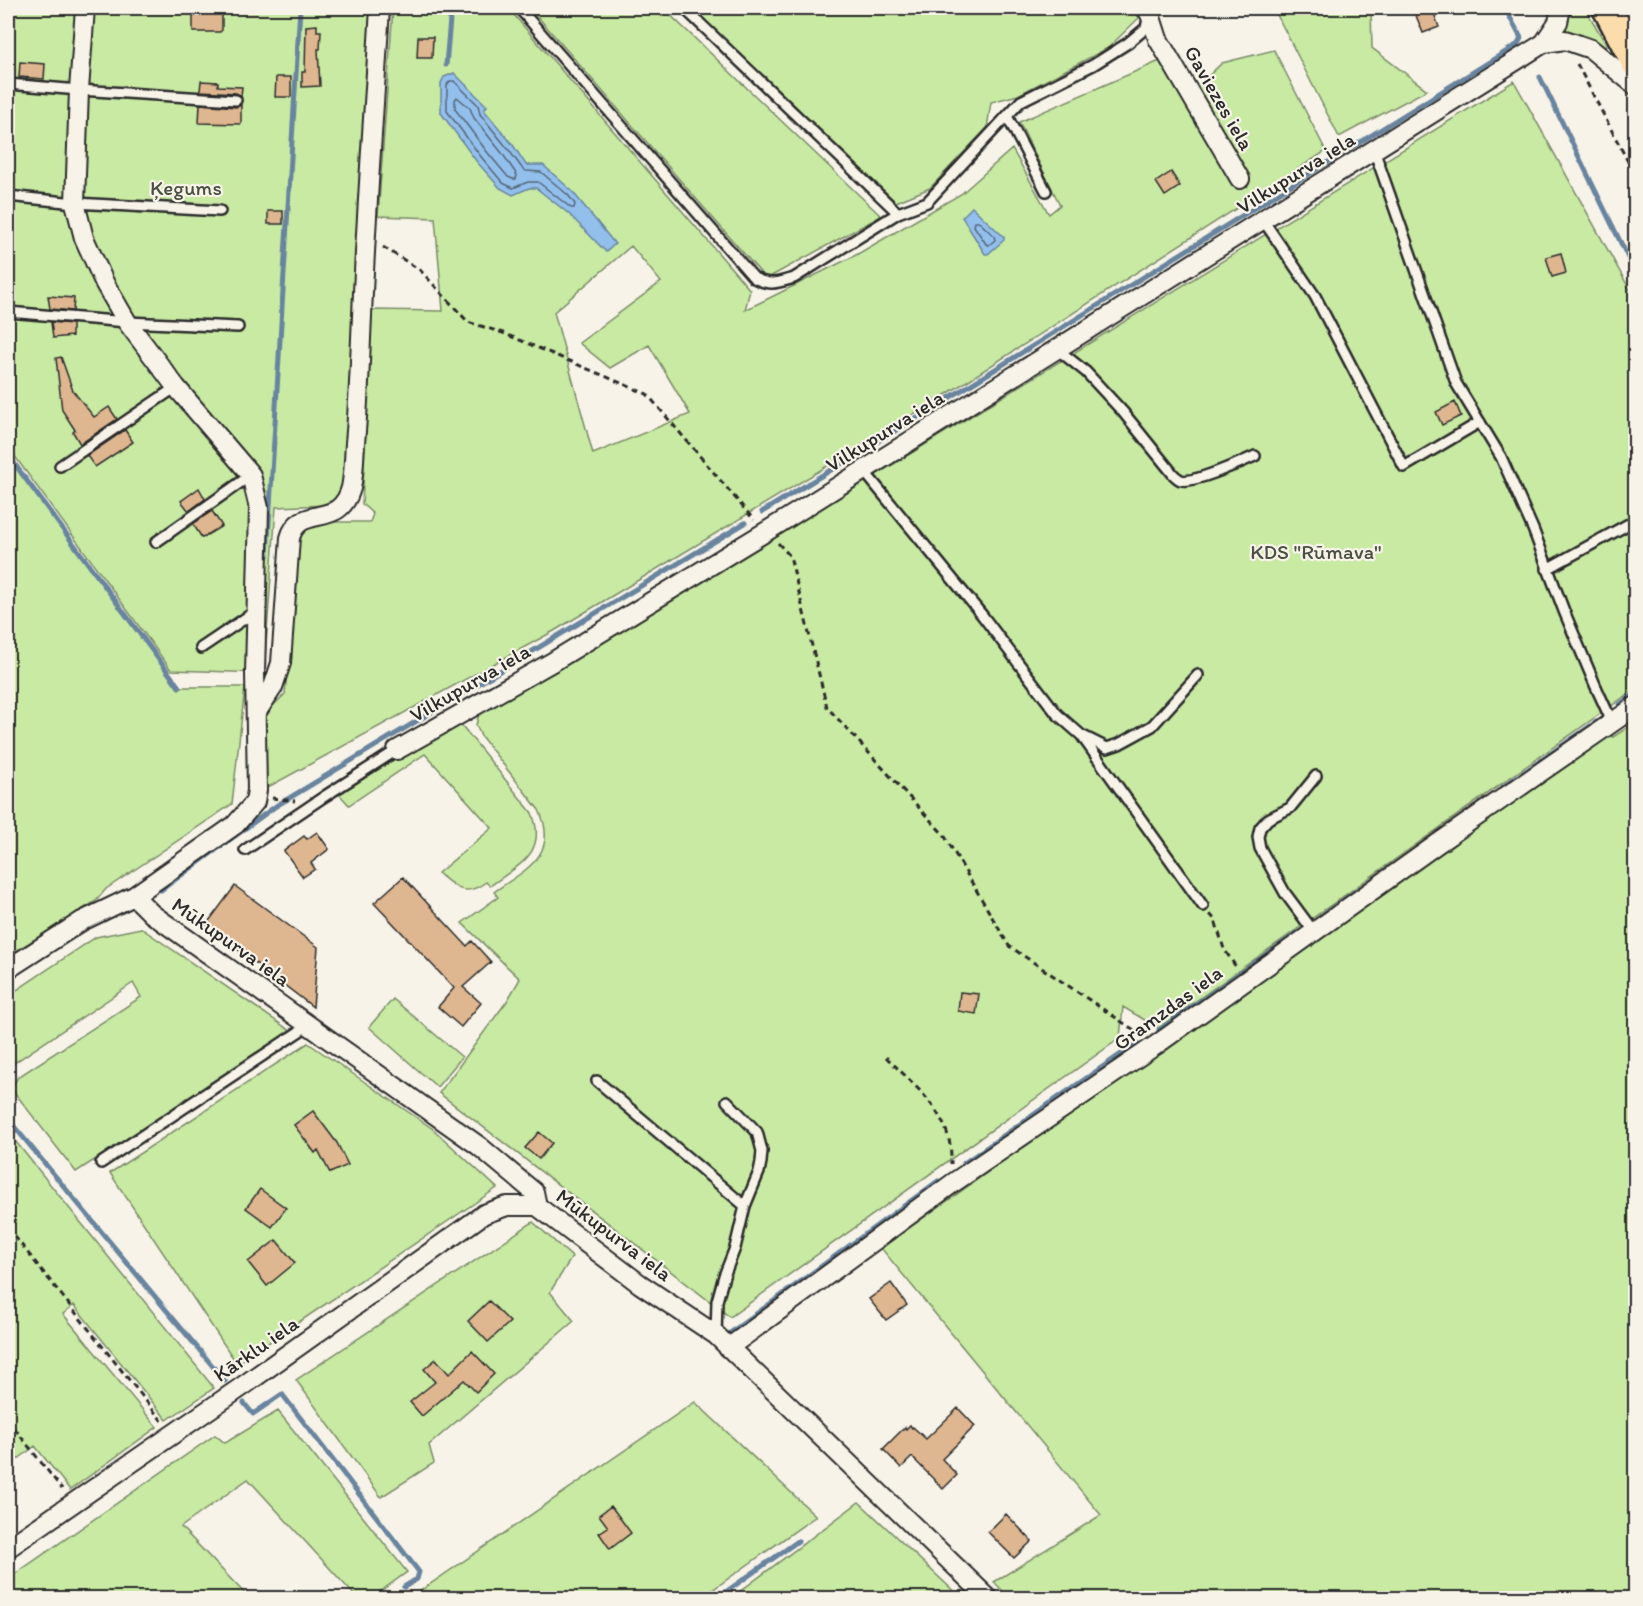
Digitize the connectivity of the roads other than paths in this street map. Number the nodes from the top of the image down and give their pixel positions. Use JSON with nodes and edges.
{"nodes":[{"id":1,"x":85,"y":8,"type":"edge"},
{"id":2,"x":380,"y":8,"type":"edge"},
{"id":3,"x":519,"y":8,"type":"edge"},
{"id":4,"x":684,"y":8,"type":"edge"},
{"id":5,"x":1561,"y":8,"type":"edge"},
{"id":6,"x":1607,"y":8,"type":"edge"},
{"id":7,"x":1152,"y":10,"type":"edge"},
{"id":8,"x":1544,"y":43,"type":"junction"},
{"id":9,"x":1635,"y":63,"type":"edge"},
{"id":10,"x":8,"y":84,"type":"edge"},
{"id":11,"x":1635,"y":86,"type":"edge"},
{"id":12,"x":79,"y":90,"type":"junction"},
{"id":13,"x":236,"y":100,"type":"dead end"},
{"id":14,"x":1007,"y":116,"type":"junction"},
{"id":15,"x":1374,"y":150,"type":"junction"},
{"id":16,"x":1240,"y":179,"type":"dead end"},
{"id":17,"x":1046,"y":191,"type":"dead end"},
{"id":18,"x":8,"y":196,"type":"edge"},
{"id":19,"x":75,"y":203,"type":"junction"},
{"id":20,"x":220,"y":211,"type":"dead end"},
{"id":21,"x":898,"y":213,"type":"junction"},
{"id":22,"x":1263,"y":220,"type":"junction"},
{"id":23,"x":8,"y":312,"type":"edge"},
{"id":24,"x":127,"y":322,"type":"junction"},
{"id":25,"x":238,"y":327,"type":"dead end"},
{"id":26,"x":1057,"y":349,"type":"junction"},
{"id":27,"x":176,"y":387,"type":"junction"},
{"id":28,"x":1480,"y":422,"type":"junction"},
{"id":29,"x":1255,"y":456,"type":"dead end"},
{"id":30,"x":60,"y":466,"type":"dead end"},
{"id":31,"x":864,"y":471,"type":"junction"},
{"id":32,"x":251,"y":475,"type":"junction"},
{"id":33,"x":1635,"y":520,"type":"edge"},
{"id":34,"x":156,"y":542,"type":"dead end"},
{"id":35,"x":1547,"y":569,"type":"junction"},
{"id":36,"x":256,"y":611,"type":"junction"},
{"id":37,"x":201,"y":648,"type":"dead end"},
{"id":38,"x":1198,"y":675,"type":"dead end"},
{"id":39,"x":1635,"y":706,"type":"edge"},
{"id":40,"x":256,"y":713,"type":"junction"},
{"id":41,"x":1612,"y":722,"type":"junction"},
{"id":42,"x":1081,"y":735,"type":"junction"},
{"id":43,"x":397,"y":750,"type":"joint"},
{"id":44,"x":1316,"y":776,"type":"dead end"},
{"id":45,"x":245,"y":850,"type":"dead end"},
{"id":46,"x":134,"y":896,"type":"junction"},
{"id":47,"x":1203,"y":906,"type":"road end"},
{"id":48,"x":1314,"y":932,"type":"junction"},
{"id":49,"x":8,"y":969,"type":"edge"},
{"id":50,"x":309,"y":1025,"type":"junction"},
{"id":51,"x":597,"y":1081,"type":"dead end"},
{"id":52,"x":727,"y":1101,"type":"dead end"},
{"id":53,"x":101,"y":1163,"type":"dead end"},
{"id":54,"x":537,"y":1206,"type":"junction"},
{"id":55,"x":744,"y":1206,"type":"junction"},
{"id":56,"x":722,"y":1341,"type":"junction"},
{"id":57,"x":8,"y":1548,"type":"edge"},
{"id":58,"x":988,"y":1599,"type":"edge"}],
"edges":[{"from":1,"to":12,"type":"street"},
{"from":2,"to":40,"type":"street"},
{"from":3,"to":21,"type":"lane"},
{"from":4,"to":21,"type":"lane"},
{"from":5,"to":8,"type":"street"},
{"from":6,"to":9,"type":"highway"},
{"from":7,"to":14,"type":"lane"},
{"from":7,"to":16,"type":"street","name":"Gaviezes iela"},
{"from":8,"to":11,"type":"street"},
{"from":8,"to":15,"type":"street","name":"Vilkupurva iela"},
{"from":10,"to":12,"type":"lane"},
{"from":12,"to":13,"type":"lane"},
{"from":12,"to":19,"type":"street"},
{"from":14,"to":17,"type":"lane"},
{"from":14,"to":21,"type":"lane"},
{"from":15,"to":22,"type":"street","name":"Vilkupurva iela"},
{"from":15,"to":28,"type":"lane"},
{"from":18,"to":19,"type":"lane"},
{"from":19,"to":20,"type":"lane"},
{"from":19,"to":24,"type":"street"},
{"from":22,"to":26,"type":"street","name":"Vilkupurva iela"},
{"from":22,"to":28,"type":"lane"},
{"from":23,"to":24,"type":"lane"},
{"from":24,"to":25,"type":"lane"},
{"from":24,"to":27,"type":"street"},
{"from":26,"to":29,"type":"lane"},
{"from":26,"to":31,"type":"street","name":"Vilkupurva iela"},
{"from":27,"to":30,"type":"lane"},
{"from":27,"to":32,"type":"street"},
{"from":28,"to":35,"type":"lane"},
{"from":31,"to":42,"type":"lane"},
{"from":31,"to":43,"type":"street","name":"Vilkupurva iela"},
{"from":32,"to":34,"type":"lane"},
{"from":32,"to":36,"type":"street"},
{"from":33,"to":35,"type":"lane"},
{"from":35,"to":41,"type":"lane"},
{"from":36,"to":37,"type":"lane"},
{"from":36,"to":40,"type":"street"},
{"from":38,"to":42,"type":"lane"},
{"from":39,"to":41,"type":"street","name":"Gramzdas iela"},
{"from":40,"to":46,"type":"street"},
{"from":41,"to":48,"type":"street","name":"Gramzdas iela"},
{"from":42,"to":47,"type":"lane"},
{"from":43,"to":45,"type":"lane","name":"Vilkupurva iela"},
{"from":44,"to":48,"type":"lane"},
{"from":46,"to":49,"type":"street"},
{"from":46,"to":50,"type":"street","name":"Mūkupurva iela"},
{"from":48,"to":56,"type":"street","name":"Gramzdas iela"},
{"from":50,"to":53,"type":"lane"},
{"from":50,"to":54,"type":"street","name":"Mūkupurva iela"},
{"from":51,"to":55,"type":"lane"},
{"from":52,"to":55,"type":"lane"},
{"from":54,"to":56,"type":"street","name":"Mūkupurva iela"},
{"from":54,"to":57,"type":"street","name":"Kārklu iela"},
{"from":55,"to":56,"type":"lane"},
{"from":56,"to":58,"type":"street","name":"Mūkupurva iela"}]}
